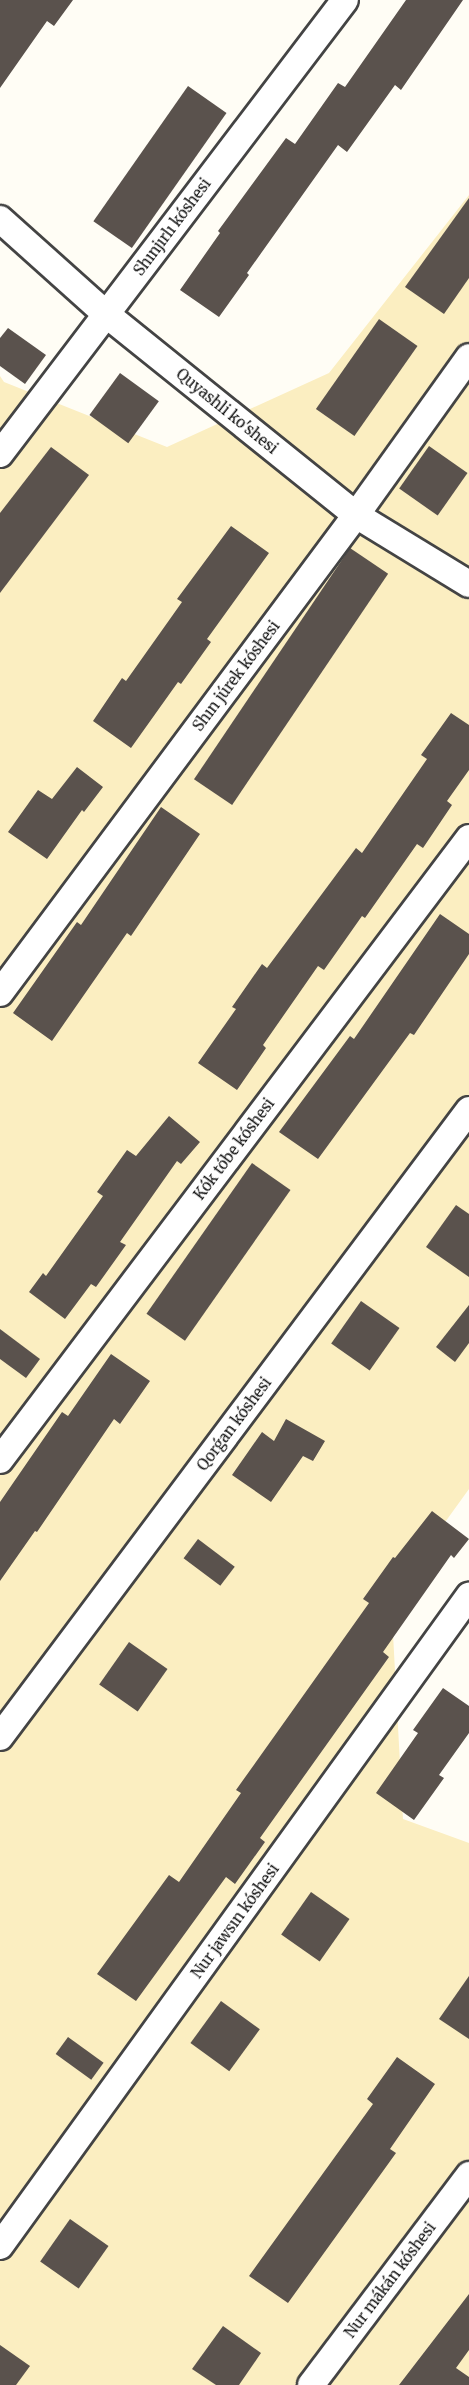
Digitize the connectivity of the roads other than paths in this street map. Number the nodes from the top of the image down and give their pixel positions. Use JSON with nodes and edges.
{"nodes":[{"id":1,"x":345,"y":0,"type":"edge"},
{"id":2,"x":0,"y":219,"type":"edge"},
{"id":3,"x":106,"y":314,"type":"junction"},
{"id":4,"x":469,"y":357,"type":"edge"},
{"id":5,"x":0,"y":454,"type":"edge"},
{"id":6,"x":356,"y":515,"type":"junction"},
{"id":7,"x":469,"y":584,"type":"edge"},
{"id":8,"x":469,"y":838,"type":"edge"},
{"id":9,"x":0,"y":993,"type":"edge"},
{"id":10,"x":469,"y":1110,"type":"edge"},
{"id":11,"x":0,"y":1460,"type":"edge"},
{"id":12,"x":469,"y":1596,"type":"edge"},
{"id":13,"x":0,"y":1737,"type":"edge"},
{"id":14,"x":469,"y":2175,"type":"edge"},
{"id":15,"x":0,"y":2246,"type":"edge"},
{"id":16,"x":311,"y":2385,"type":"edge"}],
"edges":[{"from":1,"to":3,"type":"street","name":"Shınjırlı kóshesi"},
{"from":2,"to":3,"type":"street","name":"Quyashli ko'shesi"},
{"from":3,"to":5,"type":"street","name":"Shınjırlı kóshesi"},
{"from":3,"to":6,"type":"street","name":"Quyashli ko'shesi"},
{"from":4,"to":6,"type":"street","name":"Shın júrek kóshesi"},
{"from":6,"to":7,"type":"street","name":"Quyashli ko'shesi"},
{"from":6,"to":9,"type":"street","name":"Shın júrek kóshesi"},
{"from":8,"to":11,"type":"street","name":"Kók tóbe kóshesi"},
{"from":10,"to":13,"type":"street","name":"Qorǵan kóshesi"},
{"from":12,"to":15,"type":"street","name":"Nur jawsın kóshesi"},
{"from":14,"to":16,"type":"street","name":"Nur mákán kóshesi"}]}
